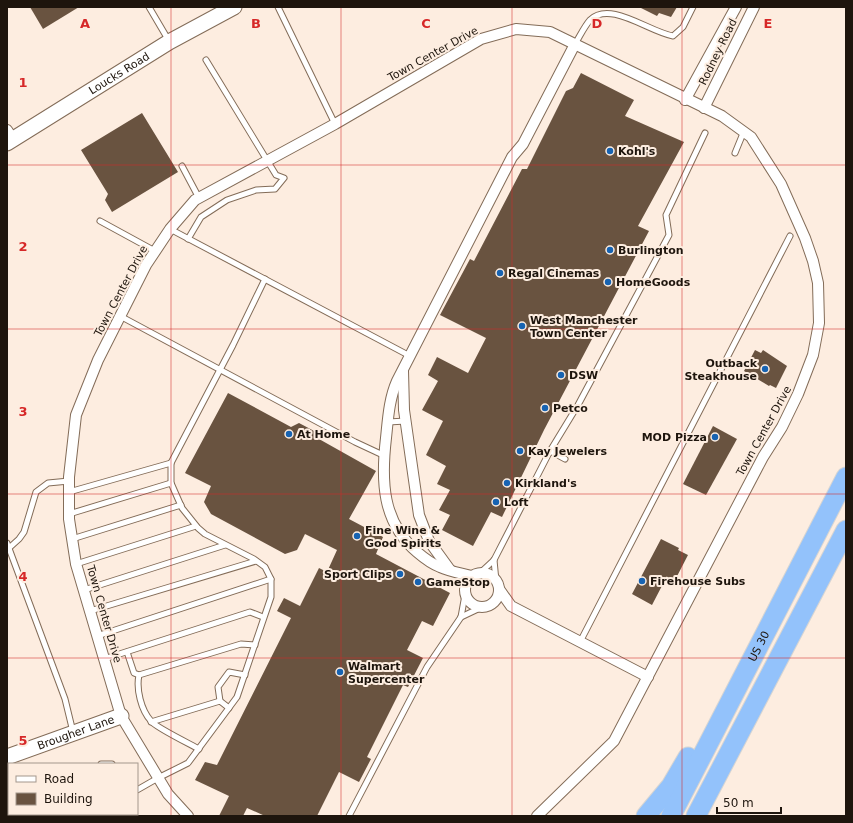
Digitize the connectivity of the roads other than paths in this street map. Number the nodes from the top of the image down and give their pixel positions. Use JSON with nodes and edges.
{"nodes":[{"id":1,"x":149,"y":7,"type":"edge"},
{"id":2,"x":234,"y":7,"type":"edge"},
{"id":3,"x":278,"y":7,"type":"edge"},
{"id":4,"x":693,"y":7,"type":"edge"},
{"id":5,"x":736,"y":7,"type":"edge"},
{"id":6,"x":754,"y":7,"type":"edge"},
{"id":7,"x":169,"y":42,"type":"junction"},
{"id":8,"x":575,"y":44,"type":"junction"},
{"id":9,"x":206,"y":60,"type":"dead end"},
{"id":10,"x":685,"y":100,"type":"junction"},
{"id":11,"x":704,"y":108,"type":"junction"},
{"id":12,"x":335,"y":124,"type":"junction"},
{"id":13,"x":744,"y":131,"type":"junction"},
{"id":14,"x":705,"y":133,"type":"dead end"},
{"id":15,"x":9,"y":137,"type":"edge"},
{"id":16,"x":735,"y":153,"type":"dead end"},
{"id":17,"x":268,"y":160,"type":"junction"},
{"id":18,"x":182,"y":166,"type":"dead end"},
{"id":19,"x":199,"y":198,"type":"junction"},
{"id":20,"x":100,"y":221,"type":"dead end"},
{"id":21,"x":170,"y":229,"type":"junction"},
{"id":22,"x":790,"y":236,"type":"dead end"},
{"id":23,"x":188,"y":239,"type":"junction"},
{"id":24,"x":155,"y":251,"type":"junction"},
{"id":25,"x":265,"y":279,"type":"junction"},
{"id":26,"x":120,"y":316,"type":"junction"},
{"id":27,"x":410,"y":356,"type":"junction"},
{"id":28,"x":220,"y":370,"type":"junction"},
{"id":29,"x":403,"y":371,"type":"junction"},
{"id":30,"x":406,"y":421,"type":"junction"},
{"id":31,"x":388,"y":422,"type":"junction"},
{"id":32,"x":550,"y":451,"type":"junction"},
{"id":33,"x":385,"y":456,"type":"junction"},
{"id":34,"x":565,"y":459,"type":"dead end"},
{"id":35,"x":171,"y":464,"type":"junction"},
{"id":36,"x":846,"y":477,"type":"edge"},
{"id":37,"x":69,"y":481,"type":"junction"},
{"id":38,"x":171,"y":482,"type":"junction"},
{"id":39,"x":69,"y":492,"type":"junction"},
{"id":40,"x":182,"y":505,"type":"junction"},
{"id":41,"x":69,"y":514,"type":"junction"},
{"id":42,"x":196,"y":526,"type":"junction"},
{"id":43,"x":846,"y":530,"type":"edge"},
{"id":44,"x":72,"y":539,"type":"junction"},
{"id":45,"x":8,"y":545,"type":"edge"},
{"id":46,"x":226,"y":545,"type":"junction"},
{"id":47,"x":434,"y":549,"type":"junction"},
{"id":48,"x":423,"y":557,"type":"junction"},
{"id":49,"x":494,"y":560,"type":"junction"},
{"id":50,"x":256,"y":561,"type":"junction"},
{"id":51,"x":76,"y":564,"type":"junction"},
{"id":52,"x":453,"y":572,"type":"junction"},
{"id":53,"x":476,"y":575,"type":"junction"},
{"id":54,"x":271,"y":579,"type":"junction"},
{"id":55,"x":497,"y":585,"type":"junction"},
{"id":56,"x":84,"y":590,"type":"junction"},
{"id":57,"x":787,"y":591,"type":"junction"},
{"id":58,"x":465,"y":592,"type":"junction"},
{"id":59,"x":511,"y":606,"type":"junction"},
{"id":60,"x":483,"y":607,"type":"junction"},
{"id":61,"x":90,"y":612,"type":"junction"},
{"id":62,"x":263,"y":617,"type":"junction"},
{"id":63,"x":461,"y":617,"type":"junction"},
{"id":64,"x":97,"y":636,"type":"junction"},
{"id":65,"x":580,"y":642,"type":"junction"},
{"id":66,"x":255,"y":645,"type":"junction"},
{"id":67,"x":127,"y":652,"type":"junction"},
{"id":68,"x":104,"y":659,"type":"junction"},
{"id":69,"x":139,"y":675,"type":"junction"},
{"id":70,"x":245,"y":676,"type":"junction"},
{"id":71,"x":648,"y":677,"type":"junction"},
{"id":72,"x":220,"y":701,"type":"junction"},
{"id":73,"x":229,"y":708,"type":"junction"},
{"id":74,"x":122,"y":716,"type":"junction"},
{"id":75,"x":151,"y":722,"type":"junction"},
{"id":76,"x":744,"y":724,"type":"junction"},
{"id":77,"x":73,"y":733,"type":"junction"},
{"id":78,"x":199,"y":749,"type":"junction"},
{"id":79,"x":7,"y":757,"type":"edge"},
{"id":80,"x":158,"y":778,"type":"junction"},
{"id":81,"x":138,"y":789,"type":"edge"},
{"id":82,"x":188,"y":816,"type":"edge"},
{"id":83,"x":348,"y":816,"type":"edge"},
{"id":84,"x":537,"y":816,"type":"edge"},
{"id":85,"x":646,"y":816,"type":"edge"},
{"id":86,"x":671,"y":816,"type":"edge"},
{"id":87,"x":696,"y":816,"type":"edge"},
{"id":88,"x":710,"y":816,"type":"edge"}],
"edges":[{"from":1,"to":7,"type":"lane"},
{"from":2,"to":7,"type":"street","name":"Loucks Road"},
{"from":3,"to":12,"type":"lane"},
{"from":4,"to":8,"type":"lane"},
{"from":5,"to":10,"type":"street","name":"Rodney Road"},
{"from":6,"to":11,"type":"street","name":"Rodney Road"},
{"from":7,"to":15,"type":"street","name":"Loucks Road"},
{"from":8,"to":10,"type":"street","name":"Town Center Drive"},
{"from":8,"to":12,"type":"street","name":"Town Center Drive"},
{"from":8,"to":27,"type":"street"},
{"from":9,"to":17,"type":"lane"},
{"from":10,"to":11,"type":"street","name":"Town Center Drive"},
{"from":11,"to":13,"type":"street","name":"Town Center Drive"},
{"from":12,"to":17,"type":"street","name":"Town Center Drive"},
{"from":13,"to":16,"type":"lane"},
{"from":13,"to":71,"type":"street","name":"Town Center Drive"},
{"from":14,"to":32,"type":"lane"},
{"from":17,"to":19,"type":"street","name":"Town Center Drive"},
{"from":17,"to":23,"type":"lane"},
{"from":18,"to":19,"type":"lane"},
{"from":19,"to":21,"type":"street","name":"Town Center Drive"},
{"from":20,"to":24,"type":"lane"},
{"from":21,"to":23,"type":"lane"},
{"from":21,"to":24,"type":"street","name":"Town Center Drive"},
{"from":22,"to":65,"type":"lane"},
{"from":23,"to":25,"type":"lane"},
{"from":24,"to":26,"type":"street","name":"Town Center Drive"},
{"from":25,"to":27,"type":"lane"},
{"from":25,"to":28,"type":"lane"},
{"from":26,"to":28,"type":"lane"},
{"from":26,"to":37,"type":"street","name":"Town Center Drive"},
{"from":27,"to":29,"type":"street"},
{"from":28,"to":33,"type":"lane"},
{"from":28,"to":35,"type":"lane"},
{"from":29,"to":30,"type":"street"},
{"from":29,"to":31,"type":"street"},
{"from":30,"to":31,"type":"lane"},
{"from":30,"to":47,"type":"street"},
{"from":31,"to":33,"type":"street"},
{"from":32,"to":34,"type":"lane"},
{"from":32,"to":49,"type":"lane"},
{"from":33,"to":48,"type":"street"},
{"from":35,"to":38,"type":"lane"},
{"from":35,"to":39,"type":"lane"},
{"from":36,"to":57,"type":"highway","name":"US 30","number":"US 30"},
{"from":37,"to":39,"type":"street","name":"Town Center Drive"},
{"from":37,"to":45,"type":"lane"},
{"from":38,"to":40,"type":"lane"},
{"from":38,"to":41,"type":"lane"},
{"from":39,"to":41,"type":"street","name":"Town Center Drive"},
{"from":40,"to":42,"type":"lane"},
{"from":40,"to":44,"type":"lane"},
{"from":41,"to":44,"type":"street","name":"Town Center Drive"},
{"from":42,"to":46,"type":"lane"},
{"from":42,"to":51,"type":"lane"},
{"from":43,"to":76,"type":"highway","name":"US 30","number":"US 30"},
{"from":44,"to":51,"type":"street","name":"Town Center Drive"},
{"from":45,"to":77,"type":"lane"},
{"from":46,"to":50,"type":"lane"},
{"from":46,"to":56,"type":"lane"},
{"from":47,"to":48,"type":"lane"},
{"from":47,"to":52,"type":"street"},
{"from":48,"to":52,"type":"street"},
{"from":49,"to":53,"type":"lane"},
{"from":49,"to":55,"type":"lane"},
{"from":50,"to":54,"type":"lane"},
{"from":50,"to":61,"type":"lane"},
{"from":51,"to":56,"type":"street","name":"Town Center Drive"},
{"from":52,"to":53,"type":"street"},
{"from":52,"to":58,"type":"street"},
{"from":53,"to":55,"type":"street"},
{"from":53,"to":58,"type":"street"},
{"from":54,"to":62,"type":"lane"},
{"from":54,"to":64,"type":"lane"},
{"from":55,"to":59,"type":"street"},
{"from":55,"to":60,"type":"street"},
{"from":56,"to":61,"type":"street","name":"Town Center Drive"},
{"from":57,"to":85,"type":"highway"},
{"from":57,"to":86,"type":"highway","name":"US 30","number":"US 30"},
{"from":58,"to":60,"type":"street"},
{"from":58,"to":63,"type":"lane"},
{"from":59,"to":60,"type":"street"},
{"from":59,"to":65,"type":"street"},
{"from":60,"to":63,"type":"lane"},
{"from":61,"to":64,"type":"street","name":"Town Center Drive"},
{"from":62,"to":66,"type":"lane"},
{"from":62,"to":67,"type":"lane"},
{"from":63,"to":83,"type":"lane"},
{"from":64,"to":68,"type":"street","name":"Town Center Drive"},
{"from":65,"to":71,"type":"street"},
{"from":66,"to":69,"type":"lane"},
{"from":66,"to":70,"type":"lane"},
{"from":67,"to":68,"type":"lane"},
{"from":67,"to":69,"type":"lane"},
{"from":68,"to":74,"type":"street","name":"Town Center Drive"},
{"from":69,"to":75,"type":"lane"},
{"from":70,"to":72,"type":"lane"},
{"from":70,"to":73,"type":"lane"},
{"from":71,"to":84,"type":"street","name":"Town Center Drive"},
{"from":72,"to":73,"type":"lane"},
{"from":72,"to":75,"type":"lane"},
{"from":73,"to":78,"type":"lane"},
{"from":74,"to":77,"type":"street","name":"Brougher Lane"},
{"from":74,"to":80,"type":"street","name":"Town Center Drive"},
{"from":75,"to":78,"type":"lane"},
{"from":76,"to":87,"type":"highway","name":"US 30","number":"US 30"},
{"from":76,"to":88,"type":"highway"},
{"from":77,"to":79,"type":"street","name":"Brougher Lane"},
{"from":78,"to":80,"type":"lane"},
{"from":80,"to":81,"type":"lane"},
{"from":80,"to":82,"type":"street","name":"Town Center Drive"}]}
